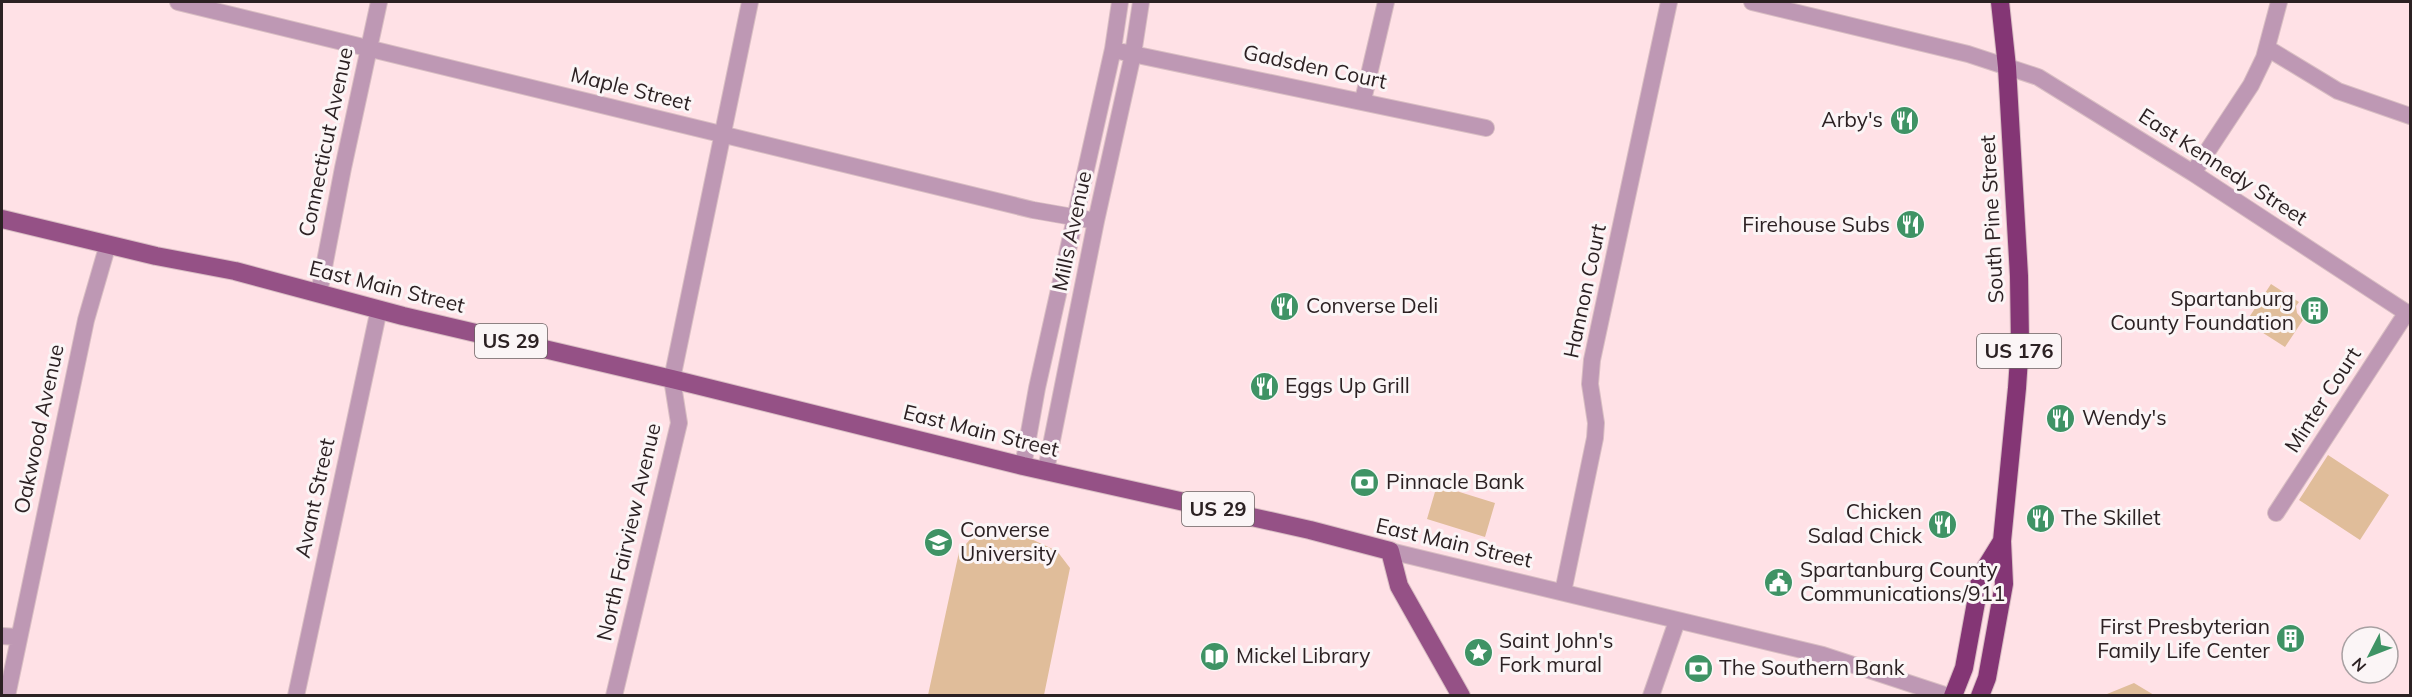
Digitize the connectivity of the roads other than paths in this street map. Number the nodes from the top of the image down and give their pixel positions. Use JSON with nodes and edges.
{"nodes":[{"id":1,"x":178,"y":2,"type":"edge"},
{"id":2,"x":379,"y":2,"type":"edge"},
{"id":3,"x":750,"y":2,"type":"edge"},
{"id":4,"x":1120,"y":2,"type":"edge"},
{"id":5,"x":1141,"y":2,"type":"edge"},
{"id":6,"x":1386,"y":2,"type":"edge"},
{"id":7,"x":1669,"y":2,"type":"edge"},
{"id":8,"x":1752,"y":2,"type":"edge"},
{"id":9,"x":2000,"y":2,"type":"edge"},
{"id":10,"x":2279,"y":2,"type":"edge"},
{"id":11,"x":2267,"y":48,"type":"junction"},
{"id":12,"x":1113,"y":49,"type":"junction"},
{"id":13,"x":369,"y":50,"type":"junction"},
{"id":14,"x":1133,"y":54,"type":"junction"},
{"id":15,"x":2007,"y":67,"type":"junction"},
{"id":16,"x":1364,"y":100,"type":"junction"},
{"id":17,"x":2410,"y":116,"type":"edge"},
{"id":18,"x":1486,"y":128,"type":"dead end"},
{"id":19,"x":722,"y":134,"type":"junction"},
{"id":20,"x":2193,"y":173,"type":"junction"},
{"id":21,"x":1075,"y":218,"type":"junction"},
{"id":22,"x":2,"y":219,"type":"edge"},
{"id":23,"x":1096,"y":221,"type":"junction"},
{"id":24,"x":108,"y":244,"type":"junction"},
{"id":25,"x":319,"y":293,"type":"junction"},
{"id":26,"x":379,"y":309,"type":"junction"},
{"id":27,"x":2409,"y":314,"type":"edge"},
{"id":28,"x":672,"y":379,"type":"junction"},
{"id":29,"x":1023,"y":466,"type":"junction"},
{"id":30,"x":1046,"y":470,"type":"junction"},
{"id":31,"x":2276,"y":513,"type":"dead end"},
{"id":32,"x":2002,"y":541,"type":"junction"},
{"id":33,"x":1390,"y":551,"type":"junction"},
{"id":34,"x":1563,"y":592,"type":"junction"},
{"id":35,"x":1677,"y":621,"type":"junction"},
{"id":36,"x":10,"y":637,"type":"edge"},
{"id":37,"x":7,"y":696,"type":"edge"},
{"id":38,"x":296,"y":696,"type":"edge"},
{"id":39,"x":614,"y":696,"type":"edge"},
{"id":40,"x":1461,"y":696,"type":"edge"},
{"id":41,"x":1651,"y":696,"type":"edge"},
{"id":42,"x":1948,"y":696,"type":"edge"},
{"id":43,"x":1953,"y":696,"type":"edge"},
{"id":44,"x":1980,"y":696,"type":"edge"}],
"edges":[{"from":1,"to":13,"type":"street","name":"Maple Street"},
{"from":2,"to":13,"type":"street","name":"Connecticut Avenue"},
{"from":3,"to":19,"type":"street"},
{"from":4,"to":12,"type":"street","name":"Mills Avenue"},
{"from":5,"to":14,"type":"street","name":"Mills Avenue"},
{"from":6,"to":16,"type":"street"},
{"from":7,"to":34,"type":"street","name":"Hannon Court"},
{"from":8,"to":15,"type":"street","name":"East Kennedy Street"},
{"from":9,"to":15,"type":"highway","name":"South Pine Street","number":"US 176"},
{"from":10,"to":11,"type":"street"},
{"from":11,"to":17,"type":"street"},
{"from":11,"to":20,"type":"street"},
{"from":12,"to":14,"type":"street","name":"Gadsden Court"},
{"from":12,"to":21,"type":"street","name":"Mills Avenue"},
{"from":13,"to":19,"type":"street","name":"Maple Street"},
{"from":13,"to":25,"type":"street","name":"Connecticut Avenue"},
{"from":14,"to":16,"type":"street","name":"Gadsden Court"},
{"from":14,"to":23,"type":"street","name":"Mills Avenue"},
{"from":15,"to":20,"type":"street","name":"East Kennedy Street"},
{"from":15,"to":32,"type":"highway","name":"South Pine Street","number":"US 176"},
{"from":16,"to":18,"type":"street","name":"Gadsden Court"},
{"from":19,"to":21,"type":"street","name":"Maple Street"},
{"from":19,"to":28,"type":"street"},
{"from":20,"to":27,"type":"street","name":"East Kennedy Street"},
{"from":21,"to":23,"type":"street","name":"Maple Street"},
{"from":21,"to":29,"type":"street","name":"Mills Avenue"},
{"from":22,"to":24,"type":"main road","name":"East Main Street","number":"US 29"},
{"from":23,"to":30,"type":"street","name":"Mills Avenue"},
{"from":24,"to":25,"type":"main road","name":"East Main Street","number":"US 29"},
{"from":24,"to":36,"type":"street","name":"Oakwood Avenue"},
{"from":25,"to":26,"type":"main road","name":"East Main Street","number":"US 29"},
{"from":26,"to":28,"type":"main road","name":"East Main Street","number":"US 29"},
{"from":26,"to":38,"type":"street","name":"Avant Street"},
{"from":27,"to":31,"type":"street","name":"Minter Court"},
{"from":28,"to":29,"type":"main road","name":"East Main Street","number":"US 29"},
{"from":28,"to":39,"type":"street","name":"North Fairview Avenue"},
{"from":29,"to":30,"type":"main road","name":"East Main Street","number":"US 29"},
{"from":30,"to":33,"type":"main road","name":"East Main Street","number":"US 29"},
{"from":32,"to":43,"type":"highway","name":"South Pine Street","number":"US 176"},
{"from":32,"to":44,"type":"highway","name":"South Pine Street","number":"US 176"},
{"from":33,"to":34,"type":"street","name":"East Main Street"},
{"from":33,"to":40,"type":"main road"},
{"from":34,"to":35,"type":"street","name":"East Main Street"},
{"from":35,"to":41,"type":"street"},
{"from":35,"to":42,"type":"street","name":"East Main Street"},
{"from":36,"to":37,"type":"street","name":"Oakwood Avenue"}]}
